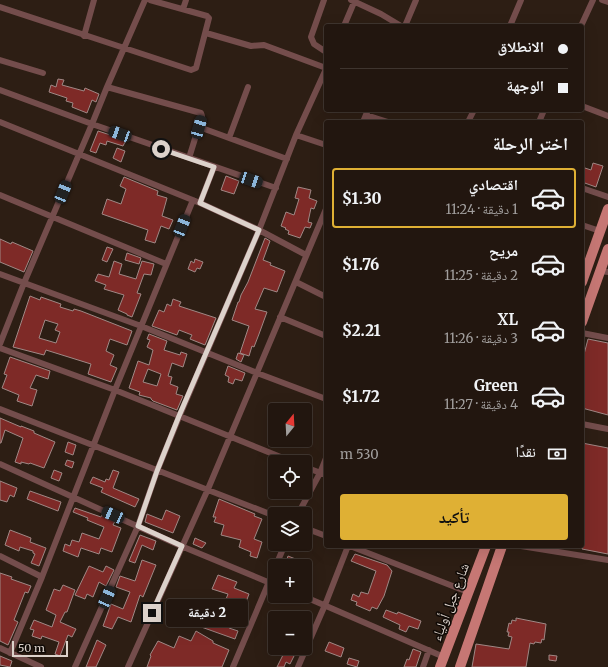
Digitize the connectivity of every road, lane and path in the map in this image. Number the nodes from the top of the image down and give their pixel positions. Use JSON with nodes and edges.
{"nodes":[{"id":1,"x":94,"y":0,"type":"edge"},
{"id":2,"x":145,"y":0,"type":"edge"},
{"id":3,"x":150,"y":0,"type":"edge"},
{"id":4,"x":186,"y":0,"type":"edge"},
{"id":5,"x":324,"y":0,"type":"edge"},
{"id":6,"x":353,"y":0,"type":"edge"},
{"id":7,"x":416,"y":0,"type":"edge"},
{"id":8,"x":521,"y":0,"type":"edge"},
{"id":9,"x":593,"y":0,"type":"edge"},
{"id":10,"x":602,"y":0,"type":"edge"},
{"id":11,"x":608,"y":2,"type":"edge"},
{"id":12,"x":0,"y":8,"type":"edge"},
{"id":13,"x":183,"y":9,"type":"junction"},
{"id":14,"x":345,"y":24,"type":"edge"},
{"id":15,"x":398,"y":24,"type":"edge"},
{"id":16,"x":406,"y":24,"type":"edge"},
{"id":17,"x":511,"y":24,"type":"edge"},
{"id":18,"x":582,"y":24,"type":"edge"},
{"id":19,"x":206,"y":33,"type":"junction"},
{"id":20,"x":84,"y":36,"type":"junction"},
{"id":21,"x":124,"y":48,"type":"junction"},
{"id":22,"x":324,"y":51,"type":"edge"},
{"id":23,"x":0,"y":60,"type":"edge"},
{"id":24,"x":324,"y":67,"type":"edge"},
{"id":25,"x":324,"y":72,"type":"edge"},
{"id":26,"x":43,"y":73,"type":"dead end"},
{"id":27,"x":106,"y":87,"type":"junction"},
{"id":28,"x":248,"y":87,"type":"dead end"},
{"id":29,"x":0,"y":90,"type":"edge"},
{"id":30,"x":584,"y":107,"type":"edge"},
{"id":31,"x":367,"y":112,"type":"edge"},
{"id":32,"x":608,"y":116,"type":"edge"},
{"id":33,"x":384,"y":120,"type":"edge"},
{"id":34,"x":0,"y":122,"type":"edge"},
{"id":35,"x":92,"y":124,"type":"junction"},
{"id":36,"x":199,"y":127,"type":"junction"},
{"id":37,"x":296,"y":135,"type":"junction"},
{"id":38,"x":229,"y":138,"type":"junction"},
{"id":39,"x":324,"y":144,"type":"edge"},
{"id":40,"x":79,"y":154,"type":"junction"},
{"id":41,"x":189,"y":158,"type":"junction"},
{"id":42,"x":287,"y":159,"type":"junction"},
{"id":43,"x":214,"y":167,"type":"junction"},
{"id":44,"x":276,"y":188,"type":"junction"},
{"id":45,"x":584,"y":189,"type":"edge"},
{"id":46,"x":0,"y":195,"type":"edge"},
{"id":47,"x":608,"y":197,"type":"edge"},
{"id":48,"x":193,"y":200,"type":"junction"},
{"id":49,"x":200,"y":203,"type":"junction"},
{"id":50,"x":608,"y":209,"type":"edge"},
{"id":51,"x":324,"y":213,"type":"edge"},
{"id":52,"x":53,"y":217,"type":"junction"},
{"id":53,"x":584,"y":226,"type":"edge"},
{"id":54,"x":259,"y":230,"type":"junction"},
{"id":55,"x":600,"y":231,"type":"junction"},
{"id":56,"x":608,"y":249,"type":"edge"},
{"id":57,"x":306,"y":255,"type":"junction"},
{"id":58,"x":166,"y":264,"type":"junction"},
{"id":59,"x":604,"y":272,"type":"edge"},
{"id":60,"x":0,"y":274,"type":"edge"},
{"id":61,"x":584,"y":276,"type":"edge"},
{"id":62,"x":296,"y":282,"type":"junction"},
{"id":63,"x":24,"y":283,"type":"junction"},
{"id":64,"x":324,"y":296,"type":"edge"},
{"id":65,"x":280,"y":317,"type":"junction"},
{"id":66,"x":584,"y":317,"type":"edge"},
{"id":67,"x":141,"y":326,"type":"junction"},
{"id":68,"x":584,"y":333,"type":"edge"},
{"id":69,"x":324,"y":335,"type":"edge"},
{"id":70,"x":608,"y":338,"type":"edge"},
{"id":71,"x":0,"y":344,"type":"edge"},
{"id":72,"x":0,"y":348,"type":"edge"},
{"id":73,"x":207,"y":353,"type":"junction"},
{"id":74,"x":257,"y":373,"type":"junction"},
{"id":75,"x":115,"y":390,"type":"junction"},
{"id":76,"x":324,"y":398,"type":"edge"},
{"id":77,"x":0,"y":410,"type":"edge"},
{"id":78,"x":179,"y":416,"type":"junction"},
{"id":79,"x":584,"y":424,"type":"edge"},
{"id":80,"x":608,"y":429,"type":"edge"},
{"id":81,"x":229,"y":436,"type":"junction"},
{"id":82,"x":94,"y":446,"type":"junction"},
{"id":83,"x":276,"y":455,"type":"edge"},
{"id":84,"x":0,"y":464,"type":"edge"},
{"id":85,"x":312,"y":470,"type":"edge"},
{"id":86,"x":157,"y":471,"type":"junction"},
{"id":87,"x":323,"y":474,"type":"edge"},
{"id":88,"x":208,"y":489,"type":"junction"},
{"id":89,"x":74,"y":497,"type":"junction"},
{"id":90,"x":302,"y":507,"type":"edge"},
{"id":91,"x":268,"y":513,"type":"edge"},
{"id":92,"x":138,"y":526,"type":"junction"},
{"id":93,"x":312,"y":531,"type":"edge"},
{"id":94,"x":324,"y":535,"type":"edge"},
{"id":95,"x":182,"y":546,"type":"junction"},
{"id":96,"x":348,"y":548,"type":"edge"},
{"id":97,"x":354,"y":548,"type":"edge"},
{"id":98,"x":485,"y":548,"type":"edge"},
{"id":99,"x":501,"y":548,"type":"edge"},
{"id":100,"x":533,"y":548,"type":"edge"},
{"id":101,"x":0,"y":556,"type":"edge"},
{"id":102,"x":608,"y":560,"type":"edge"},
{"id":103,"x":42,"y":577,"type":"junction"},
{"id":104,"x":268,"y":582,"type":"joint"},
{"id":105,"x":468,"y":592,"type":"junction"},
{"id":106,"x":312,"y":600,"type":"edge"},
{"id":107,"x":325,"y":605,"type":"junction"},
{"id":108,"x":0,"y":648,"type":"edge"},
{"id":109,"x":429,"y":650,"type":"junction"},
{"id":110,"x":10,"y":653,"type":"junction"},
{"id":111,"x":444,"y":657,"type":"junction"},
{"id":112,"x":41,"y":667,"type":"edge"},
{"id":113,"x":75,"y":667,"type":"edge"},
{"id":114,"x":128,"y":667,"type":"edge"},
{"id":115,"x":233,"y":667,"type":"edge"},
{"id":116,"x":298,"y":667,"type":"edge"},
{"id":117,"x":423,"y":667,"type":"edge"},
{"id":118,"x":440,"y":667,"type":"edge"},
{"id":119,"x":460,"y":667,"type":"edge"}],
"edges":[{"from":1,"to":20,"type":"street"},
{"from":2,"to":21,"type":"street"},
{"from":3,"to":13,"type":"street"},
{"from":4,"to":13,"type":"street"},
{"from":5,"to":22,"type":"street"},
{"from":6,"to":14,"type":"street"},
{"from":6,"to":15,"type":"street"},
{"from":7,"to":16,"type":"street"},
{"from":8,"to":17,"type":"street"},
{"from":9,"to":18,"type":"street"},
{"from":10,"to":11,"type":"street"},
{"from":12,"to":20,"type":"street"},
{"from":13,"to":19,"type":"street"},
{"from":19,"to":21,"type":"street"},
{"from":19,"to":24,"type":"street"},
{"from":20,"to":21,"type":"street"},
{"from":21,"to":27,"type":"street"},
{"from":23,"to":26,"type":"street"},
{"from":25,"to":37,"type":"street"},
{"from":27,"to":35,"type":"street"},
{"from":27,"to":36,"type":"street"},
{"from":28,"to":38,"type":"street"},
{"from":29,"to":35,"type":"street"},
{"from":30,"to":32,"type":"street"},
{"from":31,"to":33,"type":"street"},
{"from":34,"to":40,"type":"street"},
{"from":35,"to":40,"type":"street"},
{"from":35,"to":41,"type":"street"},
{"from":36,"to":38,"type":"street"},
{"from":36,"to":41,"type":"street"},
{"from":37,"to":39,"type":"street"},
{"from":37,"to":42,"type":"street"},
{"from":38,"to":42,"type":"street"},
{"from":40,"to":48,"type":"street"},
{"from":40,"to":52,"type":"street"},
{"from":41,"to":43,"type":"street"},
{"from":42,"to":44,"type":"street"},
{"from":43,"to":44,"type":"street"},
{"from":43,"to":49,"type":"street"},
{"from":44,"to":54,"type":"street"},
{"from":45,"to":47,"type":"street"},
{"from":46,"to":52,"type":"street"},
{"from":48,"to":49,"type":"street"},
{"from":48,"to":58,"type":"street"},
{"from":49,"to":54,"type":"street"},
{"from":50,"to":55,"type":"main road"},
{"from":51,"to":57,"type":"street"},
{"from":52,"to":58,"type":"street"},
{"from":52,"to":63,"type":"street"},
{"from":53,"to":55,"type":"street"},
{"from":54,"to":57,"type":"street"},
{"from":54,"to":73,"type":"street"},
{"from":55,"to":61,"type":"main road"},
{"from":56,"to":59,"type":"main road"},
{"from":57,"to":62,"type":"street"},
{"from":58,"to":67,"type":"street"},
{"from":59,"to":66,"type":"main road"},
{"from":60,"to":63,"type":"street"},
{"from":62,"to":64,"type":"street"},
{"from":62,"to":65,"type":"street"},
{"from":63,"to":67,"type":"street"},
{"from":63,"to":71,"type":"street"},
{"from":65,"to":69,"type":"street"},
{"from":65,"to":74,"type":"street"},
{"from":67,"to":73,"type":"street"},
{"from":67,"to":75,"type":"street"},
{"from":68,"to":70,"type":"street"},
{"from":72,"to":75,"type":"street"},
{"from":73,"to":74,"type":"street"},
{"from":73,"to":78,"type":"street"},
{"from":74,"to":76,"type":"street"},
{"from":74,"to":81,"type":"street"},
{"from":75,"to":78,"type":"street"},
{"from":75,"to":82,"type":"street"},
{"from":77,"to":82,"type":"street"},
{"from":78,"to":81,"type":"street"},
{"from":78,"to":86,"type":"street"},
{"from":79,"to":80,"type":"street"},
{"from":81,"to":83,"type":"street"},
{"from":81,"to":88,"type":"street"},
{"from":82,"to":86,"type":"street"},
{"from":82,"to":89,"type":"street"},
{"from":84,"to":89,"type":"street"},
{"from":85,"to":87,"type":"street"},
{"from":86,"to":88,"type":"street"},
{"from":86,"to":92,"type":"street"},
{"from":87,"to":90,"type":"street"},
{"from":88,"to":91,"type":"street"},
{"from":88,"to":95,"type":"street"},
{"from":89,"to":92,"type":"street"},
{"from":89,"to":103,"type":"street"},
{"from":92,"to":95,"type":"street"},
{"from":92,"to":113,"type":"street"},
{"from":93,"to":94,"type":"street"},
{"from":95,"to":104,"type":"street"},
{"from":95,"to":114,"type":"street"},
{"from":96,"to":107,"type":"street"},
{"from":97,"to":105,"type":"street"},
{"from":98,"to":105,"type":"main road","name":"شارع جبل أولياء"},
{"from":99,"to":119,"type":"main road","name":"شارع جبل أولياء"},
{"from":100,"to":102,"type":"street"},
{"from":101,"to":103,"type":"street"},
{"from":103,"to":110,"type":"street"},
{"from":104,"to":115,"type":"street"},
{"from":105,"to":111,"type":"main road","name":"شارع جبل أولياء"},
{"from":106,"to":107,"type":"street"},
{"from":107,"to":109,"type":"street"},
{"from":107,"to":116,"type":"street"},
{"from":108,"to":110,"type":"street"},
{"from":109,"to":111,"type":"street"},
{"from":109,"to":117,"type":"street"},
{"from":110,"to":112,"type":"street"},
{"from":111,"to":118,"type":"main road","name":"شارع جبل أولياء"}]}
